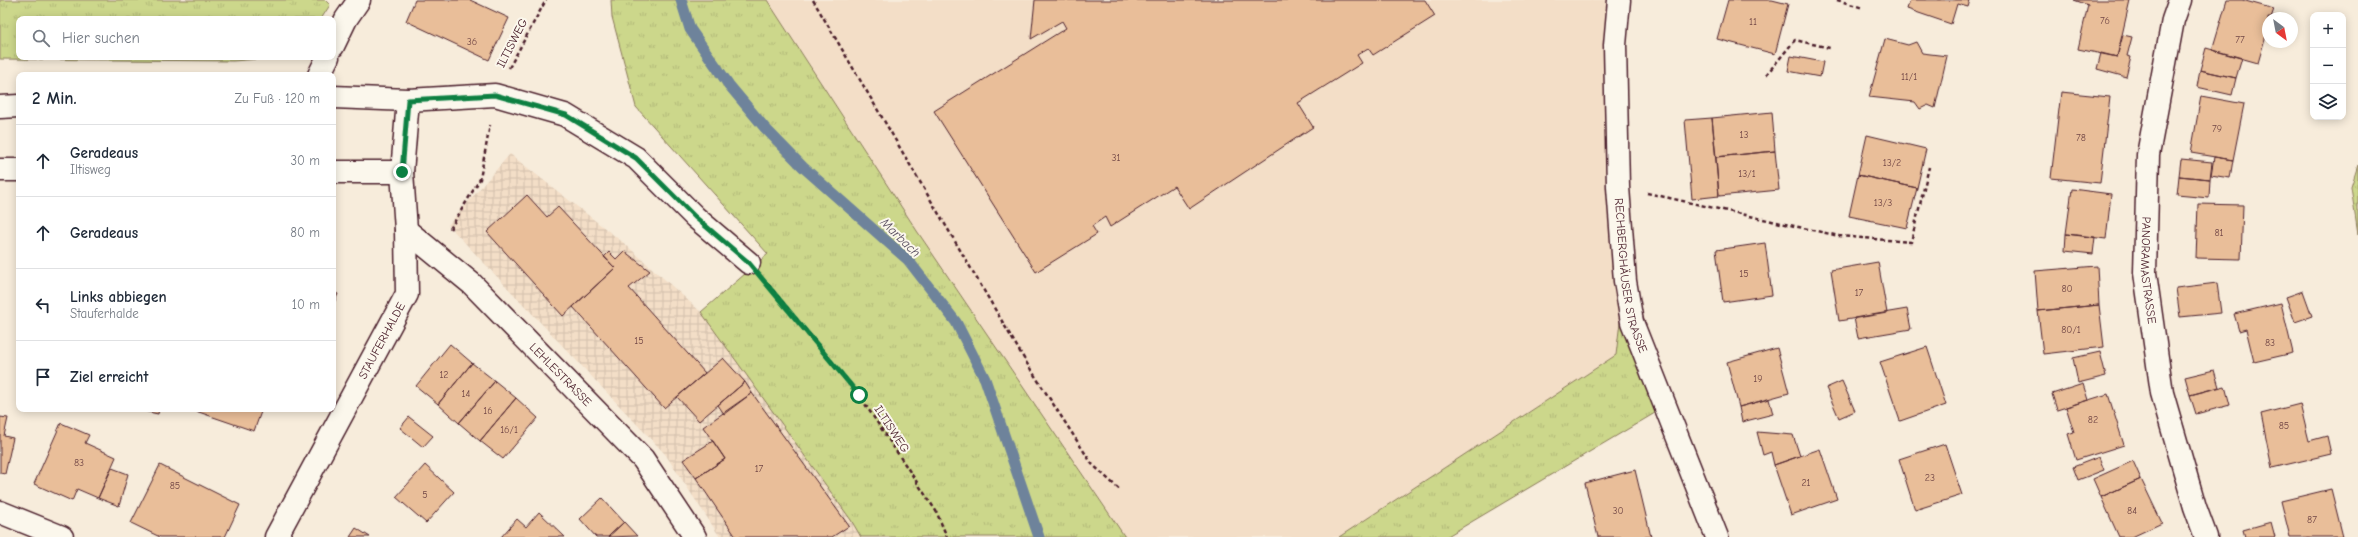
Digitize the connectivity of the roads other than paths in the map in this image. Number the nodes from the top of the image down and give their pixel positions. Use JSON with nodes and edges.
{"nodes":[{"id":1,"x":359,"y":0,"type":"edge"},
{"id":2,"x":1619,"y":0,"type":"edge"},
{"id":3,"x":2180,"y":0,"type":"edge"},
{"id":4,"x":336,"y":40,"type":"edge"},
{"id":5,"x":326,"y":60,"type":"edge"},
{"id":6,"x":320,"y":72,"type":"edge"},
{"id":7,"x":336,"y":97,"type":"edge"},
{"id":8,"x":408,"y":100,"type":"junction"},
{"id":9,"x":16,"y":106,"type":"edge"},
{"id":10,"x":0,"y":107,"type":"edge"},
{"id":11,"x":0,"y":170,"type":"edge"},
{"id":12,"x":16,"y":170,"type":"edge"},
{"id":13,"x":336,"y":172,"type":"edge"},
{"id":14,"x":402,"y":172,"type":"junction"},
{"id":15,"x":406,"y":230,"type":"junction"},
{"id":16,"x":749,"y":263,"type":"road end"},
{"id":17,"x":0,"y":512,"type":"edge"},
{"id":18,"x":62,"y":537,"type":"edge"},
{"id":19,"x":276,"y":537,"type":"edge"},
{"id":20,"x":695,"y":537,"type":"edge"},
{"id":21,"x":1717,"y":537,"type":"edge"},
{"id":22,"x":2206,"y":537,"type":"edge"}],
"edges":[{"from":1,"to":4,"type":"street"},
{"from":2,"to":21,"type":"street","name":"RECHBERGHÄUSER STRASSE"},
{"from":3,"to":22,"type":"street","name":"PANORAMASTRASSE"},
{"from":5,"to":6,"type":"street"},
{"from":7,"to":8,"type":"street"},
{"from":8,"to":14,"type":"street","name":"STAUFERHALDE"},
{"from":8,"to":16,"type":"street"},
{"from":9,"to":10,"type":"street"},
{"from":11,"to":12,"type":"street"},
{"from":13,"to":14,"type":"street"},
{"from":14,"to":15,"type":"street","name":"STAUFERHALDE"},
{"from":15,"to":19,"type":"street","name":"STAUFERHALDE"},
{"from":15,"to":20,"type":"street","name":"LEHLESTRASSE"},
{"from":17,"to":18,"type":"street"}]}
